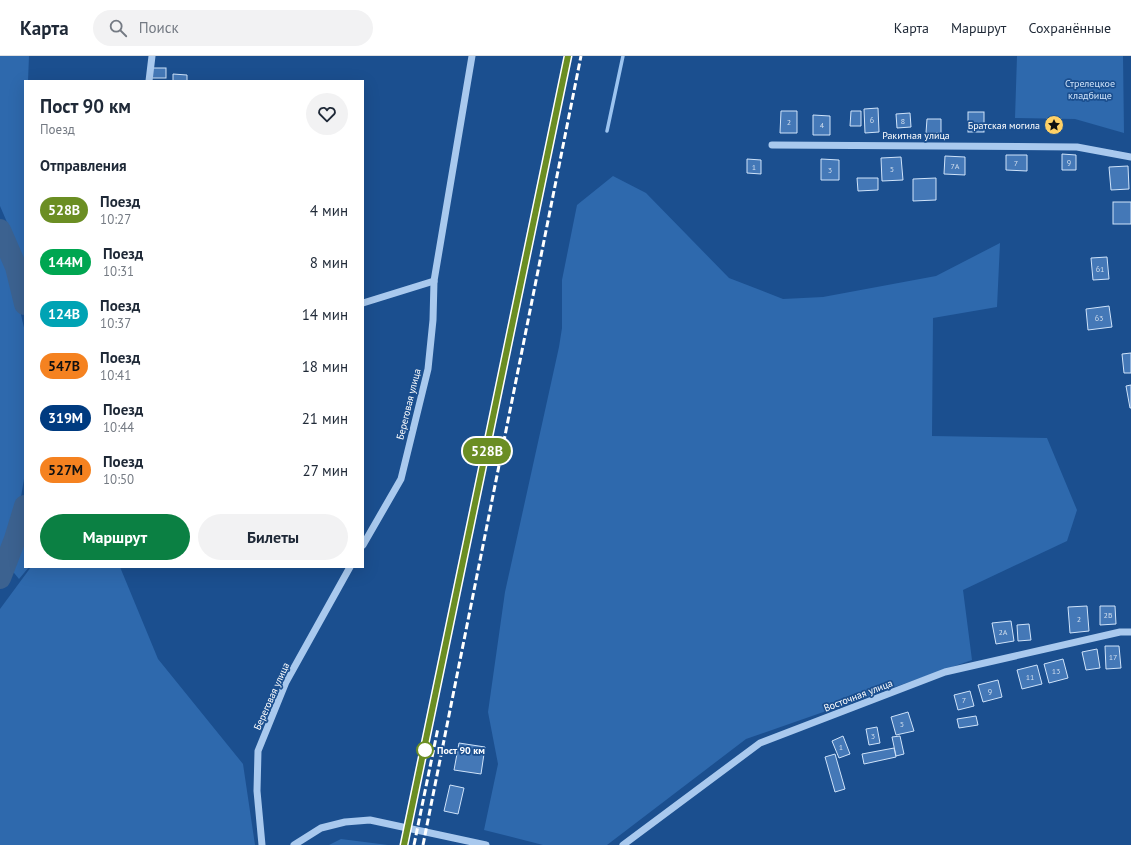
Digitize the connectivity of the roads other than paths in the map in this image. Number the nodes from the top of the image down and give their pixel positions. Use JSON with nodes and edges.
{"nodes":[{"id":1,"x":152,"y":56,"type":"edge"},
{"id":2,"x":472,"y":56,"type":"edge"},
{"id":3,"x":149,"y":80,"type":"edge"},
{"id":4,"x":772,"y":144,"type":"dead end"},
{"id":5,"x":1131,"y":157,"type":"edge"},
{"id":6,"x":434,"y":281,"type":"junction"},
{"id":7,"x":364,"y":304,"type":"edge"},
{"id":8,"x":364,"y":542,"type":"edge"},
{"id":9,"x":349,"y":568,"type":"edge"},
{"id":10,"x":1131,"y":632,"type":"edge"},
{"id":11,"x":262,"y":845,"type":"edge"},
{"id":12,"x":294,"y":845,"type":"edge"},
{"id":13,"x":486,"y":845,"type":"edge"},
{"id":14,"x":623,"y":845,"type":"edge"}],
"edges":[{"from":1,"to":3,"type":"street"},
{"from":2,"to":6,"type":"street","name":"Береговая улица"},
{"from":4,"to":5,"type":"street","name":"Ракитная улица"},
{"from":6,"to":7,"type":"street"},
{"from":6,"to":8,"type":"street","name":"Береговая улица"},
{"from":9,"to":11,"type":"street","name":"Береговая улица"},
{"from":10,"to":14,"type":"street","name":"Восточная улица"},
{"from":12,"to":13,"type":"street"}]}
